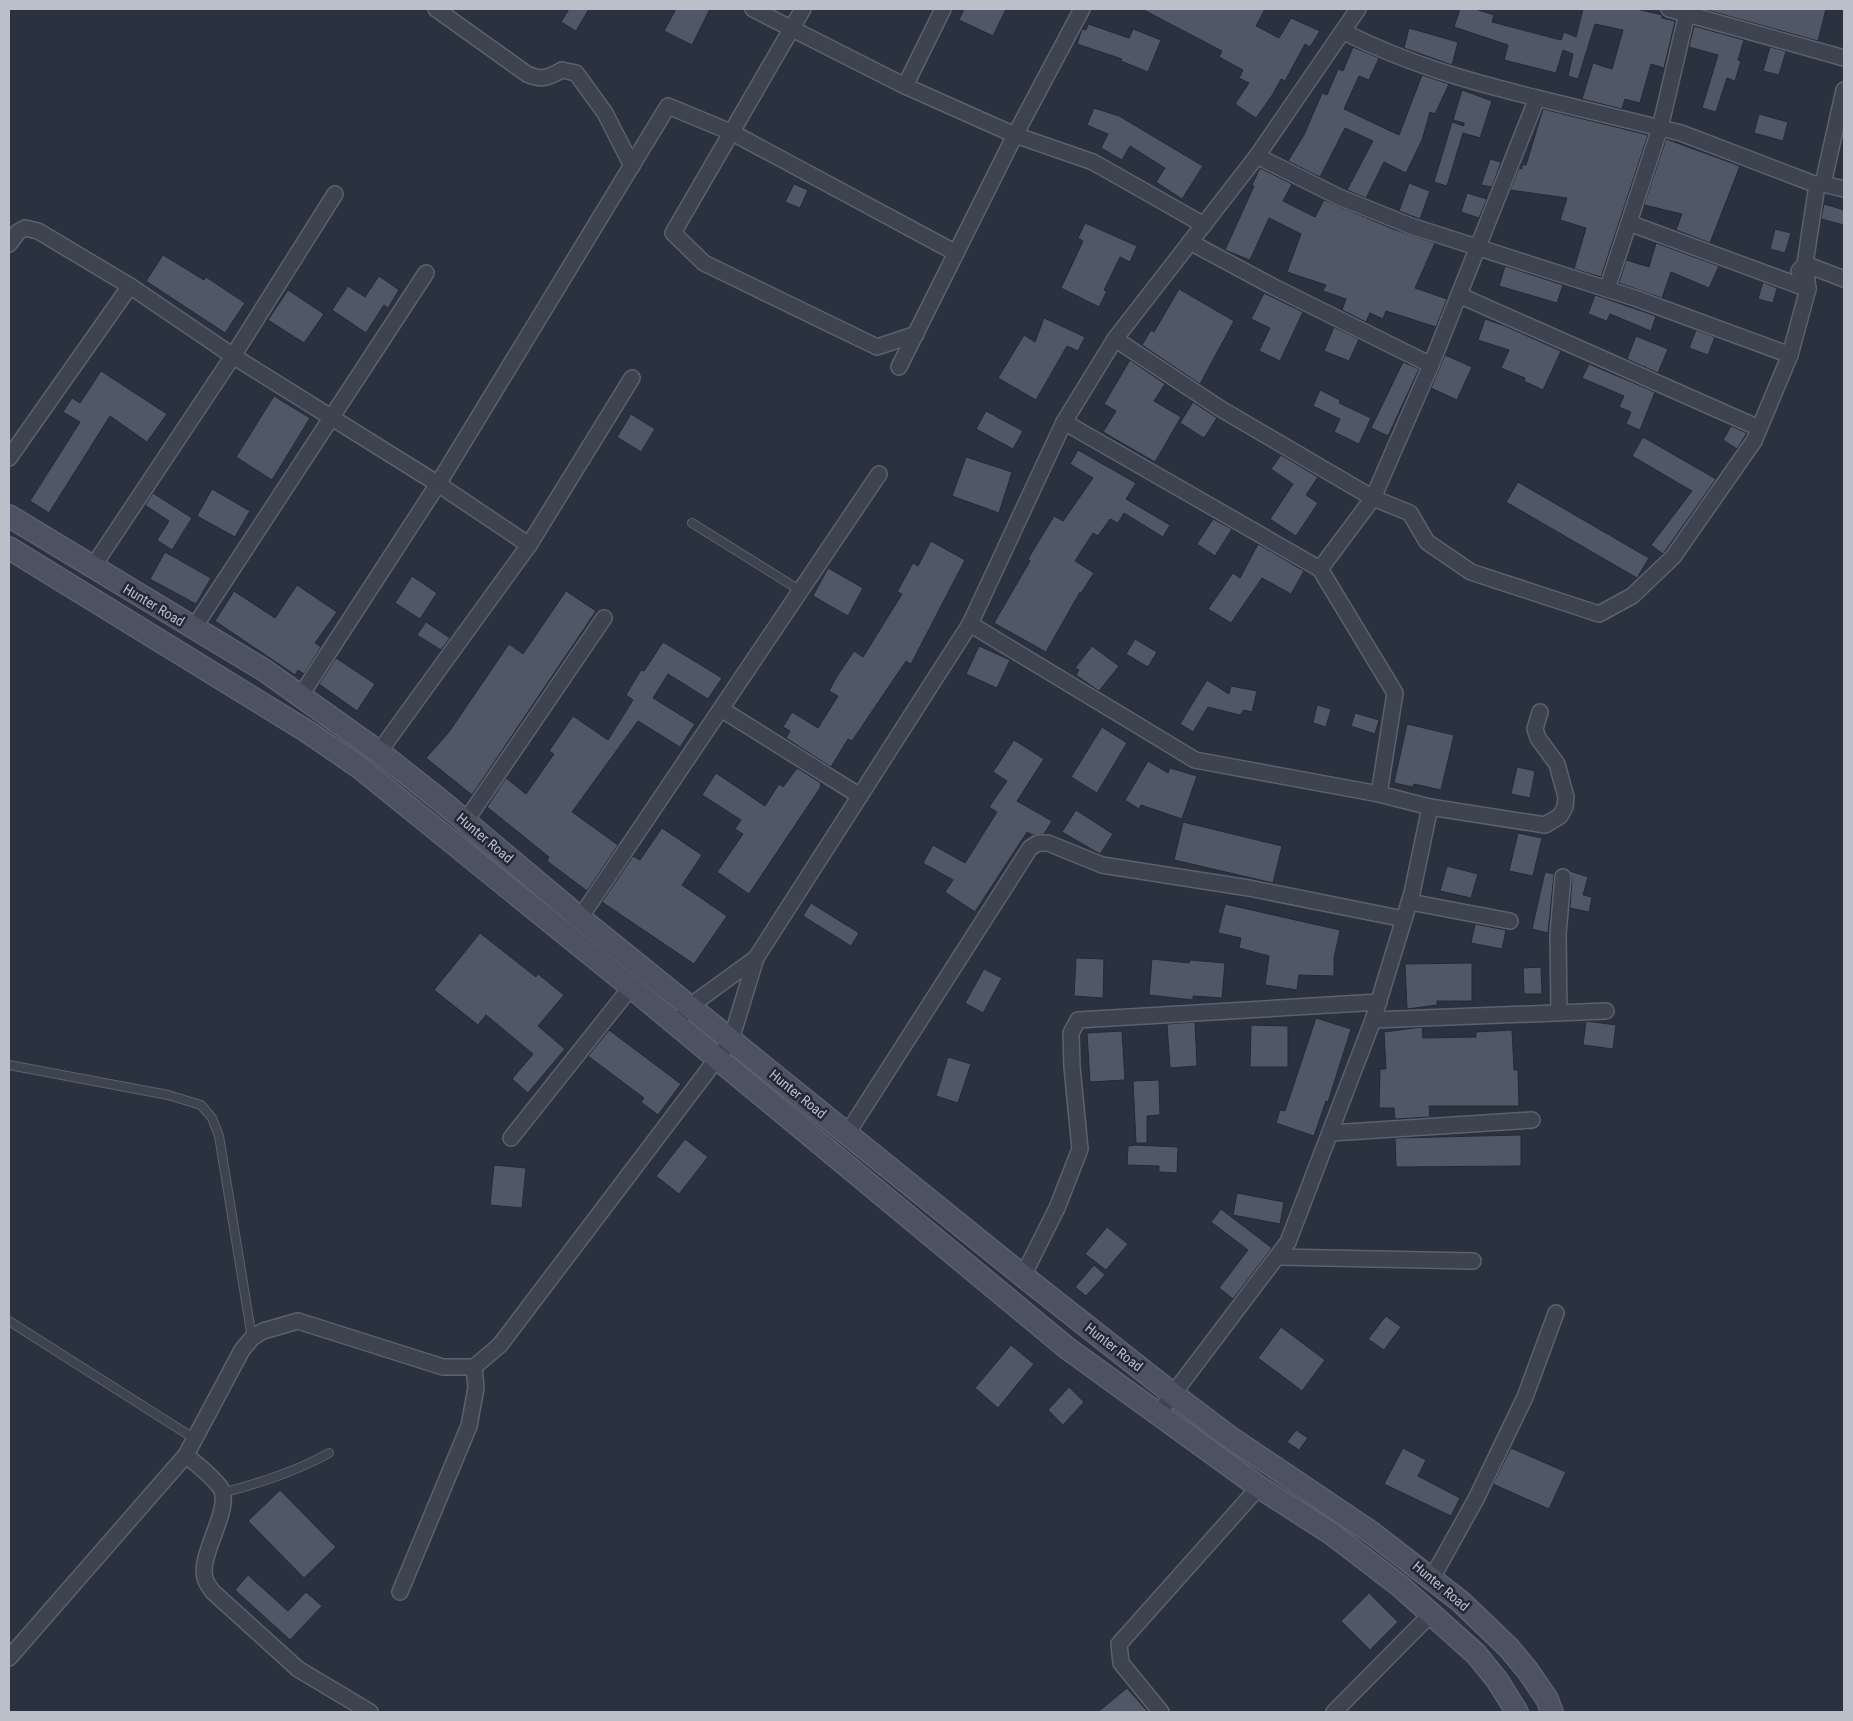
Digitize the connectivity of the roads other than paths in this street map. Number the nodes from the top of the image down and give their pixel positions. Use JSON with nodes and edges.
{"nodes":[{"id":1,"x":436,"y":9,"type":"edge"},
{"id":2,"x":753,"y":9,"type":"edge"},
{"id":3,"x":803,"y":9,"type":"edge"},
{"id":4,"x":943,"y":9,"type":"edge"},
{"id":5,"x":1082,"y":9,"type":"edge"},
{"id":6,"x":1358,"y":9,"type":"edge"},
{"id":7,"x":1668,"y":9,"type":"edge"},
{"id":8,"x":1688,"y":12,"type":"edge"},
{"id":9,"x":793,"y":30,"type":"junction"},
{"id":10,"x":1344,"y":32,"type":"junction"},
{"id":11,"x":1844,"y":58,"type":"edge"},
{"id":12,"x":904,"y":86,"type":"junction"},
{"id":13,"x":1844,"y":90,"type":"edge"},
{"id":14,"x":1537,"y":98,"type":"junction"},
{"id":15,"x":1660,"y":128,"type":"junction"},
{"id":16,"x":733,"y":133,"type":"junction"},
{"id":17,"x":1015,"y":135,"type":"junction"},
{"id":18,"x":1257,"y":156,"type":"junction"},
{"id":19,"x":632,"y":166,"type":"junction"},
{"id":20,"x":1820,"y":184,"type":"junction"},
{"id":21,"x":1844,"y":189,"type":"edge"},
{"id":22,"x":335,"y":194,"type":"dead end"},
{"id":23,"x":1629,"y":223,"type":"junction"},
{"id":24,"x":1204,"y":225,"type":"junction"},
{"id":25,"x":1190,"y":242,"type":"junction"},
{"id":26,"x":9,"y":244,"type":"edge"},
{"id":27,"x":1479,"y":249,"type":"junction"},
{"id":28,"x":956,"y":253,"type":"junction"},
{"id":29,"x":1804,"y":264,"type":"junction"},
{"id":30,"x":426,"y":273,"type":"dead end"},
{"id":31,"x":1844,"y":279,"type":"edge"},
{"id":32,"x":1790,"y":282,"type":"junction"},
{"id":33,"x":130,"y":286,"type":"junction"},
{"id":34,"x":1607,"y":289,"type":"junction"},
{"id":35,"x":1808,"y":289,"type":"junction"},
{"id":36,"x":1460,"y":296,"type":"junction"},
{"id":37,"x":916,"y":334,"type":"junction"},
{"id":38,"x":1115,"y":339,"type":"junction"},
{"id":39,"x":1790,"y":355,"type":"junction"},
{"id":40,"x":233,"y":356,"type":"junction"},
{"id":41,"x":1432,"y":366,"type":"junction"},
{"id":42,"x":899,"y":367,"type":"dead end"},
{"id":43,"x":632,"y":378,"type":"dead end"},
{"id":44,"x":331,"y":417,"type":"junction"},
{"id":45,"x":1064,"y":422,"type":"junction"},
{"id":46,"x":1759,"y":428,"type":"junction"},
{"id":47,"x":9,"y":458,"type":"edge"},
{"id":48,"x":879,"y":474,"type":"dead end"},
{"id":49,"x":438,"y":484,"type":"junction"},
{"id":50,"x":1373,"y":498,"type":"junction"},
{"id":51,"x":9,"y":516,"type":"edge"},
{"id":52,"x":692,"y":524,"type":"dead end"},
{"id":53,"x":529,"y":545,"type":"junction"},
{"id":54,"x":9,"y":548,"type":"edge"},
{"id":55,"x":92,"y":568,"type":"junction"},
{"id":56,"x":1320,"y":569,"type":"junction"},
{"id":57,"x":801,"y":591,"type":"junction"},
{"id":58,"x":604,"y":618,"type":"dead end"},
{"id":59,"x":970,"y":624,"type":"junction"},
{"id":60,"x":192,"y":629,"type":"junction"},
{"id":61,"x":301,"y":695,"type":"junction"},
{"id":62,"x":721,"y":709,"type":"junction"},
{"id":63,"x":1540,"y":712,"type":"dead end"},
{"id":64,"x":379,"y":752,"type":"junction"},
{"id":65,"x":1378,"y":794,"type":"junction"},
{"id":66,"x":860,"y":796,"type":"junction"},
{"id":67,"x":1430,"y":807,"type":"junction"},
{"id":68,"x":468,"y":824,"type":"junction"},
{"id":69,"x":456,"y":847,"type":"junction"},
{"id":70,"x":1563,"y":877,"type":"dead end"},
{"id":71,"x":1410,"y":902,"type":"junction"},
{"id":72,"x":580,"y":918,"type":"junction"},
{"id":73,"x":1404,"y":920,"type":"junction"},
{"id":74,"x":1510,"y":922,"type":"dead end"},
{"id":75,"x":756,"y":958,"type":"junction"},
{"id":76,"x":631,"y":987,"type":"junction"},
{"id":77,"x":1379,"y":1002,"type":"junction"},
{"id":78,"x":690,"y":1006,"type":"junction"},
{"id":79,"x":1606,"y":1011,"type":"dead end"},
{"id":80,"x":1560,"y":1013,"type":"junction"},
{"id":81,"x":1373,"y":1020,"type":"junction"},
{"id":82,"x":674,"y":1025,"type":"junction"},
{"id":83,"x":732,"y":1040,"type":"junction"},
{"id":84,"x":717,"y":1060,"type":"junction"},
{"id":85,"x":9,"y":1064,"type":"edge"},
{"id":86,"x":1532,"y":1120,"type":"dead end"},
{"id":87,"x":1332,"y":1133,"type":"junction"},
{"id":88,"x":847,"y":1134,"type":"junction"},
{"id":89,"x":511,"y":1138,"type":"dead end"},
{"id":90,"x":1278,"y":1257,"type":"junction"},
{"id":91,"x":1473,"y":1261,"type":"dead end"},
{"id":92,"x":1023,"y":1276,"type":"junction"},
{"id":93,"x":1556,"y":1313,"type":"dead end"},
{"id":94,"x":9,"y":1321,"type":"edge"},
{"id":95,"x":252,"y":1338,"type":"junction"},
{"id":96,"x":474,"y":1367,"type":"junction"},
{"id":97,"x":1174,"y":1394,"type":"junction"},
{"id":98,"x":1158,"y":1414,"type":"junction"},
{"id":99,"x":195,"y":1439,"type":"junction"},
{"id":100,"x":329,"y":1453,"type":"dead end"},
{"id":101,"x":186,"y":1455,"type":"junction"},
{"id":102,"x":1259,"y":1487,"type":"junction"},
{"id":103,"x":222,"y":1493,"type":"junction"},
{"id":104,"x":1432,"y":1578,"type":"junction"},
{"id":105,"x":400,"y":1592,"type":"dead end"},
{"id":106,"x":1431,"y":1614,"type":"junction"},
{"id":107,"x":10,"y":1653,"type":"edge"},
{"id":108,"x":370,"y":1712,"type":"edge"},
{"id":109,"x":1160,"y":1712,"type":"edge"},
{"id":110,"x":1334,"y":1712,"type":"edge"},
{"id":111,"x":1517,"y":1712,"type":"edge"},
{"id":112,"x":1552,"y":1712,"type":"edge"}],
"edges":[{"from":1,"to":19,"type":"street"},
{"from":2,"to":9,"type":"street"},
{"from":3,"to":9,"type":"street"},
{"from":4,"to":12,"type":"street"},
{"from":5,"to":17,"type":"street"},
{"from":6,"to":10,"type":"street"},
{"from":7,"to":8,"type":"street"},
{"from":8,"to":11,"type":"street"},
{"from":8,"to":15,"type":"street"},
{"from":9,"to":12,"type":"street"},
{"from":9,"to":16,"type":"street"},
{"from":10,"to":14,"type":"street"},
{"from":10,"to":18,"type":"street"},
{"from":12,"to":17,"type":"street"},
{"from":13,"to":20,"type":"street"},
{"from":14,"to":15,"type":"street"},
{"from":14,"to":27,"type":"street"},
{"from":15,"to":20,"type":"street"},
{"from":15,"to":23,"type":"street"},
{"from":16,"to":19,"type":"street"},
{"from":16,"to":28,"type":"street"},
{"from":16,"to":37,"type":"street"},
{"from":17,"to":24,"type":"street"},
{"from":17,"to":28,"type":"street"},
{"from":18,"to":24,"type":"street"},
{"from":18,"to":27,"type":"street"},
{"from":19,"to":49,"type":"street"},
{"from":20,"to":21,"type":"street"},
{"from":20,"to":29,"type":"street"},
{"from":22,"to":40,"type":"street"},
{"from":23,"to":32,"type":"street"},
{"from":23,"to":34,"type":"street"},
{"from":24,"to":25,"type":"street"},
{"from":25,"to":38,"type":"street"},
{"from":25,"to":41,"type":"street"},
{"from":26,"to":33,"type":"street"},
{"from":27,"to":34,"type":"street"},
{"from":27,"to":36,"type":"street"},
{"from":28,"to":37,"type":"street"},
{"from":29,"to":31,"type":"street"},
{"from":29,"to":32,"type":"street"},
{"from":29,"to":35,"type":"street"},
{"from":30,"to":44,"type":"street"},
{"from":32,"to":35,"type":"street"},
{"from":33,"to":40,"type":"street"},
{"from":33,"to":47,"type":"street"},
{"from":34,"to":39,"type":"street"},
{"from":35,"to":39,"type":"street"},
{"from":36,"to":41,"type":"street"},
{"from":36,"to":46,"type":"street"},
{"from":37,"to":42,"type":"street"},
{"from":38,"to":45,"type":"street"},
{"from":38,"to":50,"type":"street"},
{"from":39,"to":46,"type":"street"},
{"from":40,"to":44,"type":"street"},
{"from":40,"to":55,"type":"street"},
{"from":41,"to":50,"type":"street"},
{"from":43,"to":53,"type":"street"},
{"from":44,"to":49,"type":"street"},
{"from":44,"to":60,"type":"street"},
{"from":45,"to":56,"type":"street"},
{"from":45,"to":59,"type":"street"},
{"from":46,"to":50,"type":"street"},
{"from":48,"to":57,"type":"street"},
{"from":49,"to":53,"type":"street"},
{"from":49,"to":61,"type":"street"},
{"from":50,"to":56,"type":"street"},
{"from":51,"to":55,"type":"main road","name":"Hunter Road"},
{"from":52,"to":57,"type":"lane"},
{"from":53,"to":64,"type":"street"},
{"from":54,"to":69,"type":"main road","name":"Hunter Road"},
{"from":55,"to":60,"type":"main road","name":"Hunter Road"},
{"from":56,"to":65,"type":"street"},
{"from":57,"to":62,"type":"street"},
{"from":58,"to":68,"type":"street"},
{"from":59,"to":65,"type":"street"},
{"from":59,"to":66,"type":"street"},
{"from":60,"to":61,"type":"main road","name":"Hunter Road"},
{"from":61,"to":64,"type":"main road","name":"Hunter Road"},
{"from":62,"to":66,"type":"street"},
{"from":62,"to":72,"type":"street"},
{"from":63,"to":67,"type":"street"},
{"from":64,"to":68,"type":"main road","name":"Hunter Road"},
{"from":65,"to":67,"type":"street"},
{"from":66,"to":75,"type":"street"},
{"from":67,"to":71,"type":"street"},
{"from":68,"to":69,"type":"main road"},
{"from":68,"to":72,"type":"main road","name":"Hunter Road"},
{"from":69,"to":76,"type":"main road","name":"Hunter Road"},
{"from":70,"to":80,"type":"street"},
{"from":71,"to":73,"type":"street"},
{"from":71,"to":74,"type":"street"},
{"from":72,"to":78,"type":"main road","name":"Hunter Road"},
{"from":73,"to":77,"type":"street"},
{"from":73,"to":88,"type":"street"},
{"from":75,"to":78,"type":"street"},
{"from":75,"to":83,"type":"street"},
{"from":76,"to":82,"type":"main road","name":"Hunter Road"},
{"from":76,"to":89,"type":"street"},
{"from":77,"to":81,"type":"street"},
{"from":77,"to":92,"type":"street"},
{"from":78,"to":82,"type":"street"},
{"from":78,"to":83,"type":"main road","name":"Hunter Road"},
{"from":79,"to":80,"type":"street"},
{"from":80,"to":81,"type":"street"},
{"from":81,"to":87,"type":"street"},
{"from":82,"to":84,"type":"main road","name":"Hunter Road"},
{"from":83,"to":84,"type":"street"},
{"from":83,"to":88,"type":"main road","name":"Hunter Road"},
{"from":84,"to":96,"type":"street"},
{"from":84,"to":98,"type":"main road","name":"Hunter Road"},
{"from":85,"to":95,"type":"lane"},
{"from":86,"to":87,"type":"street"},
{"from":87,"to":90,"type":"street"},
{"from":88,"to":92,"type":"main road","name":"Hunter Road"},
{"from":90,"to":91,"type":"street"},
{"from":90,"to":97,"type":"street"},
{"from":92,"to":97,"type":"main road","name":"Hunter Road"},
{"from":93,"to":104,"type":"street"},
{"from":94,"to":99,"type":"lane"},
{"from":95,"to":96,"type":"street"},
{"from":95,"to":99,"type":"street"},
{"from":96,"to":105,"type":"street"},
{"from":97,"to":98,"type":"street"},
{"from":97,"to":104,"type":"main road","name":"Hunter Road"},
{"from":98,"to":102,"type":"main road","name":"Hunter Road"},
{"from":99,"to":101,"type":"street"},
{"from":100,"to":103,"type":"lane"},
{"from":101,"to":103,"type":"street"},
{"from":101,"to":107,"type":"street"},
{"from":102,"to":106,"type":"main road","name":"Hunter Road"},
{"from":102,"to":109,"type":"street"},
{"from":103,"to":108,"type":"street"},
{"from":104,"to":112,"type":"main road","name":"Hunter Road"},
{"from":106,"to":110,"type":"street"},
{"from":106,"to":111,"type":"main road","name":"Hunter Road"}]}
